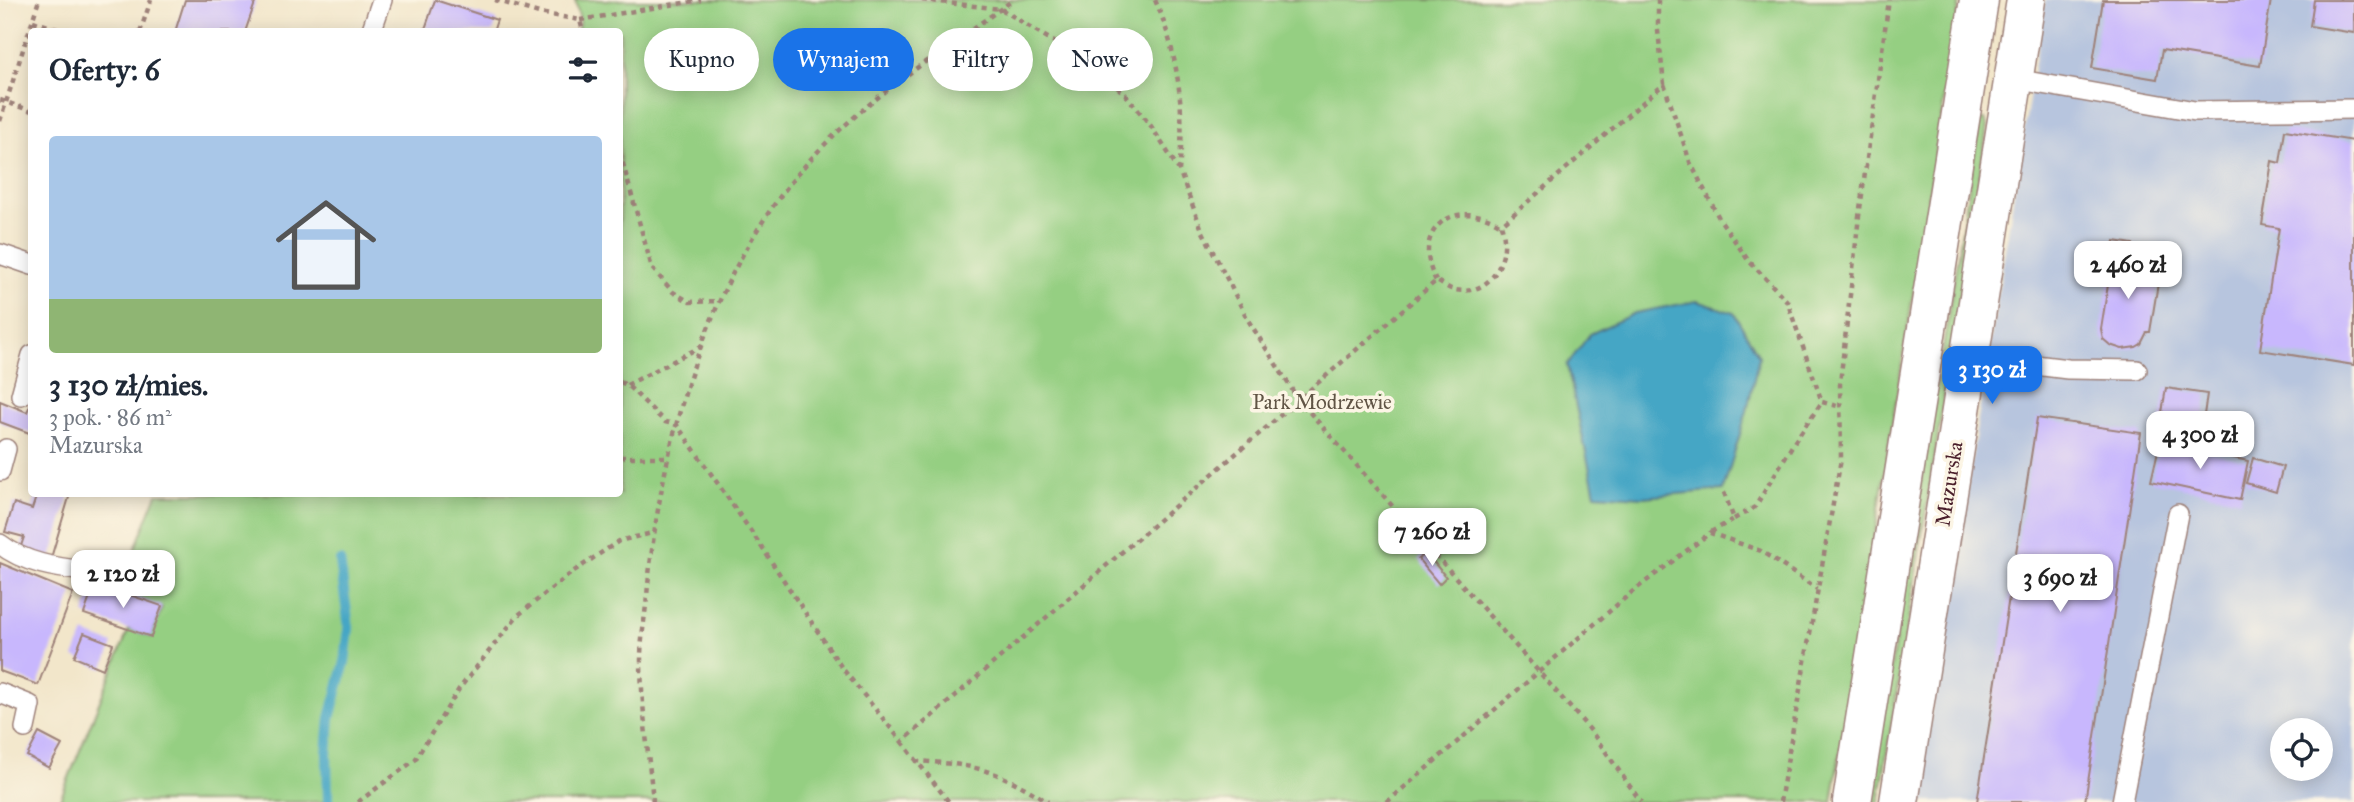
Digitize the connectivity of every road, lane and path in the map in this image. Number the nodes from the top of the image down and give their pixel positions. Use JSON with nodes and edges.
{"nodes":[{"id":1,"x":39,"y":0,"type":"edge"},
{"id":2,"x":151,"y":0,"type":"edge"},
{"id":3,"x":382,"y":0,"type":"edge"},
{"id":4,"x":495,"y":0,"type":"edge"},
{"id":5,"x":701,"y":0,"type":"edge"},
{"id":6,"x":922,"y":0,"type":"edge"},
{"id":7,"x":1013,"y":0,"type":"edge"},
{"id":8,"x":1155,"y":0,"type":"edge"},
{"id":9,"x":1658,"y":0,"type":"edge"},
{"id":10,"x":1889,"y":0,"type":"edge"},
{"id":11,"x":1979,"y":0,"type":"edge"},
{"id":12,"x":2026,"y":0,"type":"edge"},
{"id":13,"x":1001,"y":9,"type":"junction"},
{"id":14,"x":580,"y":20,"type":"junction"},
{"id":15,"x":33,"y":21,"type":"junction"},
{"id":16,"x":31,"y":28,"type":"edge"},
{"id":17,"x":54,"y":28,"type":"edge"},
{"id":18,"x":141,"y":28,"type":"edge"},
{"id":19,"x":372,"y":28,"type":"edge"},
{"id":20,"x":582,"y":28,"type":"edge"},
{"id":21,"x":28,"y":36,"type":"edge"},
{"id":22,"x":1968,"y":70,"type":"junction"},
{"id":23,"x":2014,"y":79,"type":"junction"},
{"id":24,"x":1664,"y":84,"type":"junction"},
{"id":25,"x":0,"y":100,"type":"edge"},
{"id":26,"x":6,"y":102,"type":"junction"},
{"id":27,"x":2354,"y":109,"type":"edge"},
{"id":28,"x":28,"y":110,"type":"edge"},
{"id":29,"x":0,"y":121,"type":"edge"},
{"id":30,"x":623,"y":164,"type":"edge"},
{"id":31,"x":1180,"y":170,"type":"junction"},
{"id":32,"x":1501,"y":225,"type":"junction"},
{"id":33,"x":0,"y":254,"type":"edge"},
{"id":34,"x":28,"y":264,"type":"edge"},
{"id":35,"x":1436,"y":281,"type":"junction"},
{"id":36,"x":720,"y":301,"type":"junction"},
{"id":37,"x":703,"y":346,"type":"junction"},
{"id":38,"x":1970,"y":357,"type":"junction"},
{"id":39,"x":28,"y":370,"type":"edge"},
{"id":40,"x":2137,"y":370,"type":"dead end"},
{"id":41,"x":623,"y":383,"type":"edge"},
{"id":42,"x":627,"y":385,"type":"junction"},
{"id":43,"x":21,"y":395,"type":"dead end"},
{"id":44,"x":1298,"y":399,"type":"junction"},
{"id":45,"x":1822,"y":402,"type":"junction"},
{"id":46,"x":1841,"y":407,"type":"junction"},
{"id":47,"x":677,"y":425,"type":"junction"},
{"id":48,"x":6,"y":449,"type":"dead end"},
{"id":49,"x":623,"y":457,"type":"edge"},
{"id":50,"x":669,"y":457,"type":"junction"},
{"id":51,"x":0,"y":471,"type":"edge"},
{"id":52,"x":1723,"y":490,"type":"dead end"},
{"id":53,"x":2178,"y":514,"type":"dead end"},
{"id":54,"x":1734,"y":519,"type":"junction"},
{"id":55,"x":652,"y":533,"type":"junction"},
{"id":56,"x":1710,"y":533,"type":"junction"},
{"id":57,"x":0,"y":544,"type":"edge"},
{"id":58,"x":86,"y":571,"type":"dead end"},
{"id":59,"x":1817,"y":589,"type":"junction"},
{"id":60,"x":1538,"y":673,"type":"junction"},
{"id":61,"x":0,"y":693,"type":"edge"},
{"id":62,"x":25,"y":728,"type":"dead end"},
{"id":63,"x":902,"y":742,"type":"junction"},
{"id":64,"x":915,"y":761,"type":"junction"},
{"id":65,"x":358,"y":802,"type":"edge"},
{"id":66,"x":653,"y":802,"type":"edge"},
{"id":67,"x":949,"y":802,"type":"edge"},
{"id":68,"x":1048,"y":802,"type":"edge"},
{"id":69,"x":1387,"y":802,"type":"edge"},
{"id":70,"x":1641,"y":802,"type":"edge"},
{"id":71,"x":1780,"y":802,"type":"edge"},
{"id":72,"x":1852,"y":802,"type":"edge"},
{"id":73,"x":1899,"y":802,"type":"edge"},
{"id":74,"x":2122,"y":802,"type":"edge"}],
"edges":[{"from":1,"to":15,"type":"path"},
{"from":2,"to":18,"type":"path"},
{"from":3,"to":19,"type":"lane"},
{"from":4,"to":14,"type":"path"},
{"from":5,"to":14,"type":"path"},
{"from":6,"to":13,"type":"path"},
{"from":7,"to":13,"type":"path"},
{"from":8,"to":31,"type":"path"},
{"from":9,"to":24,"type":"path"},
{"from":10,"to":46,"type":"path"},
{"from":11,"to":22,"type":"main road"},
{"from":12,"to":23,"type":"main road","name":"Mazurska"},
{"from":13,"to":31,"type":"path"},
{"from":13,"to":36,"type":"path"},
{"from":14,"to":20,"type":"path"},
{"from":15,"to":16,"type":"path"},
{"from":15,"to":17,"type":"path"},
{"from":21,"to":26,"type":"path"},
{"from":22,"to":23,"type":"main road"},
{"from":22,"to":72,"type":"main road"},
{"from":23,"to":27,"type":"lane"},
{"from":23,"to":38,"type":"main road","name":"Mazurska"},
{"from":24,"to":32,"type":"path"},
{"from":24,"to":45,"type":"path"},
{"from":25,"to":26,"type":"path"},
{"from":26,"to":28,"type":"path"},
{"from":26,"to":29,"type":"path"},
{"from":30,"to":36,"type":"path"},
{"from":31,"to":44,"type":"path"},
{"from":32,"to":35,"type":"path"},
{"from":32,"to":35,"type":"path"},
{"from":33,"to":34,"type":"lane"},
{"from":35,"to":44,"type":"path"},
{"from":36,"to":37,"type":"path"},
{"from":37,"to":42,"type":"path"},
{"from":37,"to":47,"type":"path"},
{"from":38,"to":40,"type":"lane"},
{"from":38,"to":73,"type":"main road","name":"Mazurska"},
{"from":39,"to":43,"type":"lane"},
{"from":41,"to":42,"type":"path"},
{"from":42,"to":47,"type":"path"},
{"from":44,"to":60,"type":"path"},
{"from":44,"to":63,"type":"path"},
{"from":45,"to":46,"type":"path"},
{"from":45,"to":54,"type":"path"},
{"from":46,"to":59,"type":"path"},
{"from":47,"to":50,"type":"path"},
{"from":47,"to":63,"type":"path"},
{"from":48,"to":51,"type":"lane"},
{"from":49,"to":50,"type":"path"},
{"from":50,"to":55,"type":"path"},
{"from":52,"to":54,"type":"path"},
{"from":53,"to":74,"type":"lane"},
{"from":54,"to":56,"type":"path"},
{"from":55,"to":65,"type":"path"},
{"from":55,"to":66,"type":"path"},
{"from":56,"to":59,"type":"path"},
{"from":56,"to":60,"type":"path"},
{"from":57,"to":58,"type":"lane"},
{"from":59,"to":71,"type":"path"},
{"from":60,"to":69,"type":"path"},
{"from":60,"to":70,"type":"path"},
{"from":61,"to":62,"type":"lane"},
{"from":63,"to":64,"type":"path"},
{"from":64,"to":67,"type":"path"},
{"from":64,"to":68,"type":"path"}]}
